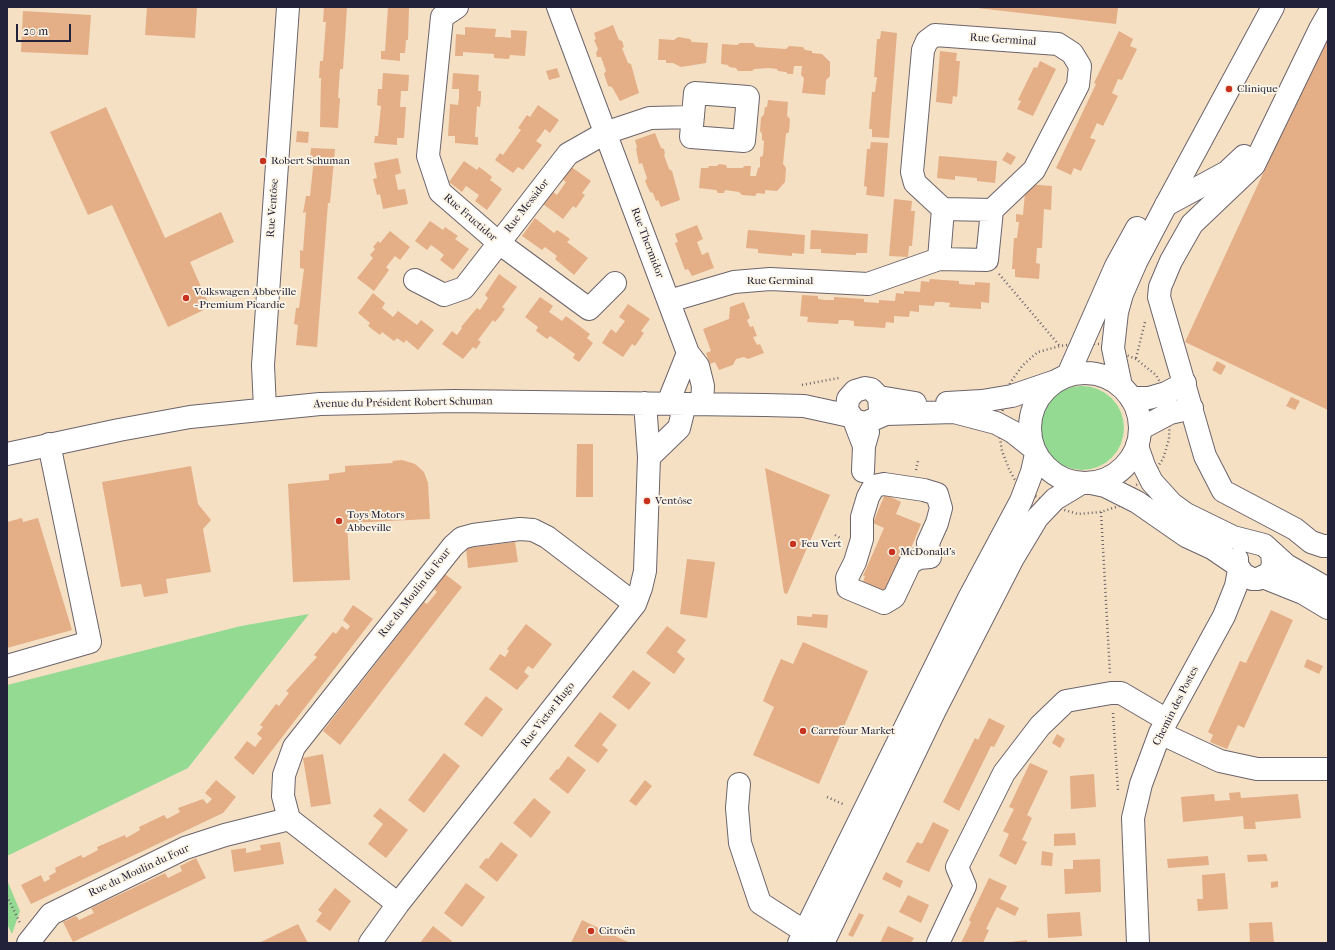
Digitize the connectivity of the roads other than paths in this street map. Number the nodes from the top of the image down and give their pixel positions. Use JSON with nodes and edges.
{"nodes":[{"id":1,"x":288,"y":7,"type":"edge"},
{"id":2,"x":558,"y":7,"type":"edge"},
{"id":3,"x":1261,"y":7,"type":"edge"},
{"id":4,"x":1273,"y":7,"type":"edge"},
{"id":5,"x":1320,"y":7,"type":"edge"},
{"id":6,"x":447,"y":10,"type":"edge"},
{"id":7,"x":1328,"y":15,"type":"edge"},
{"id":8,"x":693,"y":117,"type":"dead end"},
{"id":9,"x":605,"y":133,"type":"junction"},
{"id":10,"x":1166,"y":205,"type":"junction"},
{"id":11,"x":943,"y":209,"type":"junction"},
{"id":12,"x":992,"y":210,"type":"junction"},
{"id":13,"x":499,"y":243,"type":"junction"},
{"id":14,"x":939,"y":259,"type":"junction"},
{"id":15,"x":415,"y":280,"type":"dead end"},
{"id":16,"x":615,"y":283,"type":"dead end"},
{"id":17,"x":668,"y":301,"type":"junction"},
{"id":18,"x":688,"y":353,"type":"junction"},
{"id":19,"x":1061,"y":379,"type":"junction"},
{"id":20,"x":1126,"y":392,"type":"junction"},
{"id":21,"x":850,"y":394,"type":"junction"},
{"id":22,"x":1174,"y":397,"type":"junction"},
{"id":23,"x":645,"y":403,"type":"junction"},
{"id":24,"x":685,"y":404,"type":"junction"},
{"id":25,"x":804,"y":406,"type":"junction"},
{"id":26,"x":266,"y":408,"type":"junction"},
{"id":27,"x":866,"y":414,"type":"junction"},
{"id":28,"x":1139,"y":438,"type":"junction"},
{"id":29,"x":49,"y":444,"type":"junction"},
{"id":30,"x":1034,"y":450,"type":"junction"},
{"id":31,"x":7,"y":454,"type":"edge"},
{"id":32,"x":649,"y":457,"type":"junction"},
{"id":33,"x":862,"y":470,"type":"dead end"},
{"id":34,"x":1085,"y":483,"type":"junction"},
{"id":35,"x":1252,"y":543,"type":"junction"},
{"id":36,"x":1328,"y":546,"type":"edge"},
{"id":37,"x":1272,"y":553,"type":"junction"},
{"id":38,"x":930,"y":557,"type":"joint"},
{"id":39,"x":1249,"y":573,"type":"junction"},
{"id":40,"x":1328,"y":589,"type":"edge"},
{"id":41,"x":635,"y":604,"type":"junction"},
{"id":42,"x":1328,"y":608,"type":"edge"},
{"id":43,"x":7,"y":666,"type":"edge"},
{"id":44,"x":1164,"y":726,"type":"junction"},
{"id":45,"x":1328,"y":769,"type":"edge"},
{"id":46,"x":739,"y":784,"type":"dead end"},
{"id":47,"x":290,"y":819,"type":"junction"},
{"id":48,"x":398,"y":904,"type":"junction"},
{"id":49,"x":803,"y":936,"type":"edge"},
{"id":50,"x":28,"y":942,"type":"edge"},
{"id":51,"x":370,"y":943,"type":"edge"},
{"id":52,"x":823,"y":943,"type":"edge"},
{"id":53,"x":938,"y":943,"type":"edge"},
{"id":54,"x":1138,"y":943,"type":"edge"}],
"edges":[{"from":1,"to":26,"type":"street","name":"Rue Ventôse"},
{"from":2,"to":9,"type":"street","name":"Rue Thermidor"},
{"from":3,"to":19,"type":"street"},
{"from":4,"to":10,"type":"street"},
{"from":5,"to":10,"type":"street"},
{"from":6,"to":13,"type":"street","name":"Rue Fructidor"},
{"from":7,"to":22,"type":"street"},
{"from":8,"to":9,"type":"street"},
{"from":9,"to":13,"type":"street","name":"Rue Messidor"},
{"from":9,"to":17,"type":"street","name":"Rue Thermidor"},
{"from":10,"to":20,"type":"street"},
{"from":11,"to":12,"type":"street"},
{"from":11,"to":12,"type":"street","name":"Rue Germinal"},
{"from":11,"to":14,"type":"street"},
{"from":12,"to":14,"type":"street","name":"Rue Germinal"},
{"from":13,"to":15,"type":"street","name":"Rue Messidor"},
{"from":13,"to":16,"type":"street","name":"Rue Fructidor"},
{"from":14,"to":17,"type":"street","name":"Rue Germinal"},
{"from":17,"to":18,"type":"street","name":"Rue Thermidor"},
{"from":18,"to":24,"type":"street"},
{"from":18,"to":24,"type":"street","name":"Rue Thermidor"},
{"from":19,"to":20,"type":"street"},
{"from":19,"to":27,"type":"street"},
{"from":19,"to":30,"type":"street"},
{"from":20,"to":22,"type":"street"},
{"from":20,"to":28,"type":"street"},
{"from":21,"to":25,"type":"street","name":"Avenue du Président Robert Schuman"},
{"from":21,"to":27,"type":"street"},
{"from":21,"to":27,"type":"street","name":"Avenue du Président Robert Schuman"},
{"from":22,"to":28,"type":"street"},
{"from":22,"to":36,"type":"street"},
{"from":23,"to":24,"type":"street","name":"Avenue du Président Robert Schuman"},
{"from":23,"to":26,"type":"street","name":"Avenue du Président Robert Schuman"},
{"from":23,"to":32,"type":"street","name":"Rue Victor Hugo"},
{"from":24,"to":25,"type":"street","name":"Avenue du Président Robert Schuman"},
{"from":24,"to":32,"type":"street"},
{"from":25,"to":27,"type":"street","name":"Avenue du Président Robert Schuman"},
{"from":26,"to":29,"type":"street","name":"Avenue du Président Robert Schuman"},
{"from":27,"to":30,"type":"street"},
{"from":27,"to":33,"type":"street"},
{"from":28,"to":34,"type":"street"},
{"from":28,"to":35,"type":"street"},
{"from":29,"to":31,"type":"street","name":"Avenue du Président Robert Schuman"},
{"from":29,"to":43,"type":"street"},
{"from":30,"to":34,"type":"street"},
{"from":30,"to":49,"type":"street"},
{"from":32,"to":41,"type":"street","name":"Rue Victor Hugo"},
{"from":34,"to":39,"type":"street"},
{"from":34,"to":52,"type":"street"},
{"from":35,"to":37,"type":"street"},
{"from":35,"to":39,"type":"street"},
{"from":37,"to":39,"type":"street"},
{"from":37,"to":40,"type":"street"},
{"from":38,"to":38,"type":"street"},
{"from":39,"to":42,"type":"street"},
{"from":39,"to":44,"type":"street","name":"Chemin des Postes"},
{"from":41,"to":47,"type":"street","name":"Rue du Moulin du Four"},
{"from":41,"to":48,"type":"street","name":"Rue Victor Hugo"},
{"from":44,"to":45,"type":"street"},
{"from":44,"to":53,"type":"street"},
{"from":44,"to":54,"type":"street","name":"Chemin des Postes"},
{"from":46,"to":49,"type":"street"},
{"from":47,"to":48,"type":"street"},
{"from":47,"to":50,"type":"street","name":"Rue du Moulin du Four"},
{"from":48,"to":51,"type":"street","name":"Rue Victor Hugo"}]}
